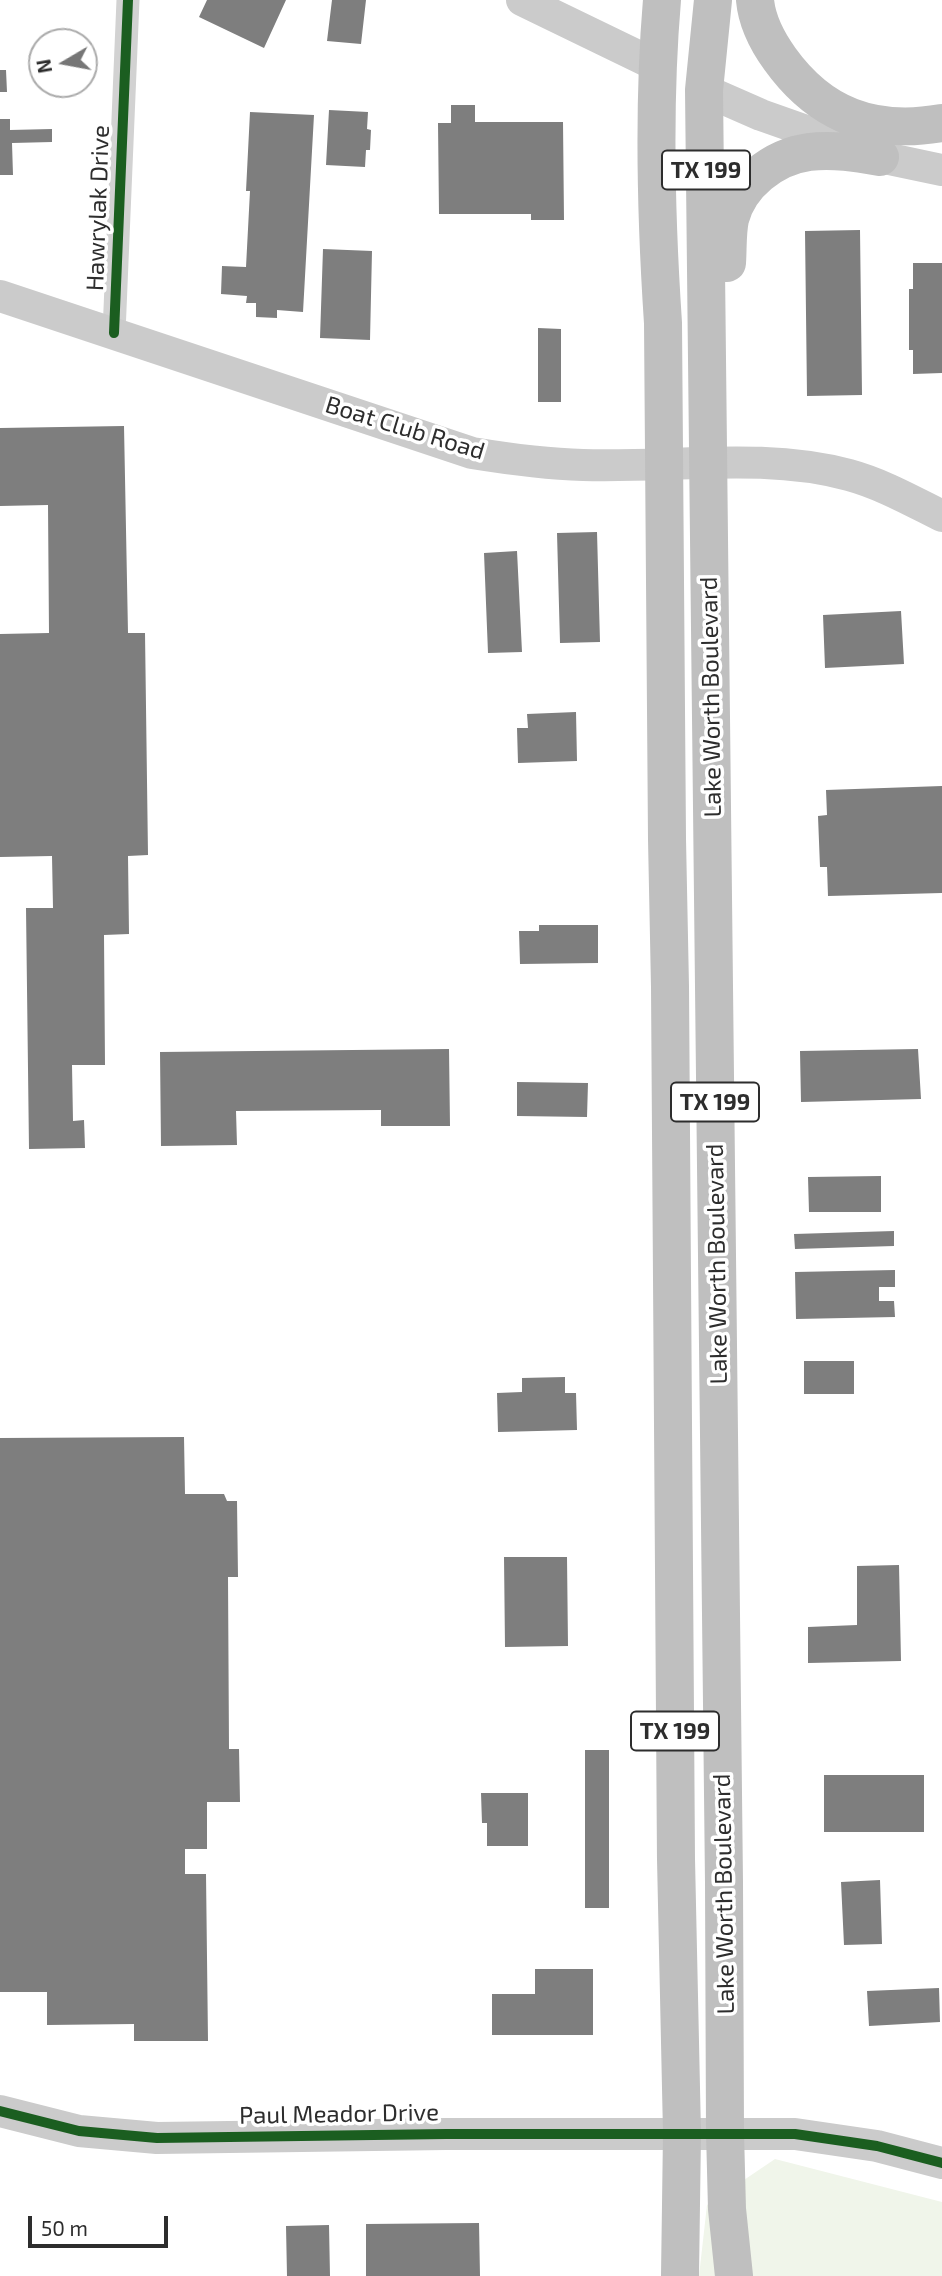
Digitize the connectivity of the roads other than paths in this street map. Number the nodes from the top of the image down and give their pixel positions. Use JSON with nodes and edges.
{"nodes":[{"id":1,"x":128,"y":0,"type":"edge"},
{"id":2,"x":522,"y":0,"type":"edge"},
{"id":3,"x":662,"y":0,"type":"edge"},
{"id":4,"x":713,"y":0,"type":"edge"},
{"id":5,"x":755,"y":0,"type":"edge"},
{"id":6,"x":658,"y":66,"type":"junction"},
{"id":7,"x":704,"y":90,"type":"junction"},
{"id":8,"x":942,"y":123,"type":"edge"},
{"id":9,"x":880,"y":157,"type":"junction"},
{"id":10,"x":942,"y":170,"type":"edge"},
{"id":11,"x":0,"y":296,"type":"edge"},
{"id":12,"x":708,"y":309,"type":"junction"},
{"id":13,"x":114,"y":333,"type":"junction"},
{"id":14,"x":709,"y":463,"type":"junction"},
{"id":15,"x":664,"y":464,"type":"junction"},
{"id":16,"x":942,"y":516,"type":"edge"},
{"id":17,"x":673,"y":1423,"type":"junction"},
{"id":18,"x":674,"y":1484,"type":"junction"},
{"id":19,"x":720,"y":1484,"type":"junction"},
{"id":20,"x":720,"y":1529,"type":"junction"},
{"id":21,"x":0,"y":2112,"type":"edge"},
{"id":22,"x":725,"y":2132,"type":"junction"},
{"id":23,"x":682,"y":2133,"type":"junction"},
{"id":24,"x":942,"y":2163,"type":"edge"},
{"id":25,"x":680,"y":2276,"type":"edge"},
{"id":26,"x":734,"y":2276,"type":"edge"}],
"edges":[{"from":1,"to":13,"type":"street","name":"Hawrylak Drive"},
{"from":2,"to":6,"type":"main road"},
{"from":3,"to":6,"type":"highway","name":"Lake Worth Boulevard","number":"TX 199"},
{"from":4,"to":7,"type":"highway","name":"Lake Worth Boulevard","number":"TX 199"},
{"from":5,"to":8,"type":"highway"},
{"from":6,"to":15,"type":"highway","name":"Lake Worth Boulevard","number":"TX 199"},
{"from":7,"to":9,"type":"main road"},
{"from":7,"to":12,"type":"highway","name":"Lake Worth Boulevard","number":"TX 199"},
{"from":9,"to":10,"type":"main road"},
{"from":9,"to":12,"type":"highway"},
{"from":11,"to":13,"type":"main road","name":"Boat Club Road"},
{"from":12,"to":14,"type":"highway","name":"Lake Worth Boulevard","number":"TX 199"},
{"from":13,"to":15,"type":"main road","name":"Boat Club Road"},
{"from":14,"to":15,"type":"main road","name":"Boat Club Road"},
{"from":14,"to":16,"type":"main road","name":"Boat Club Road"},
{"from":14,"to":19,"type":"highway","name":"Lake Worth Boulevard","number":"TX 199"},
{"from":15,"to":17,"type":"highway","name":"Lake Worth Boulevard","number":"TX 199"},
{"from":17,"to":18,"type":"highway","name":"Lake Worth Boulevard","number":"TX 199"},
{"from":17,"to":19,"type":"highway"},
{"from":18,"to":20,"type":"highway"},
{"from":18,"to":23,"type":"highway","name":"Lake Worth Boulevard","number":"TX 199"},
{"from":19,"to":20,"type":"highway","name":"Lake Worth Boulevard","number":"TX 199"},
{"from":20,"to":22,"type":"highway","name":"Lake Worth Boulevard","number":"TX 199"},
{"from":21,"to":23,"type":"main road","name":"Paul Meador Drive"},
{"from":22,"to":23,"type":"main road","name":"Paul Meador Drive"},
{"from":22,"to":24,"type":"main road","name":"Paul Meador Drive"},
{"from":22,"to":26,"type":"highway","name":"Lake Worth Boulevard","number":"TX 199"},
{"from":23,"to":25,"type":"highway","name":"Lake Worth Boulevard","number":"TX 199"}]}
